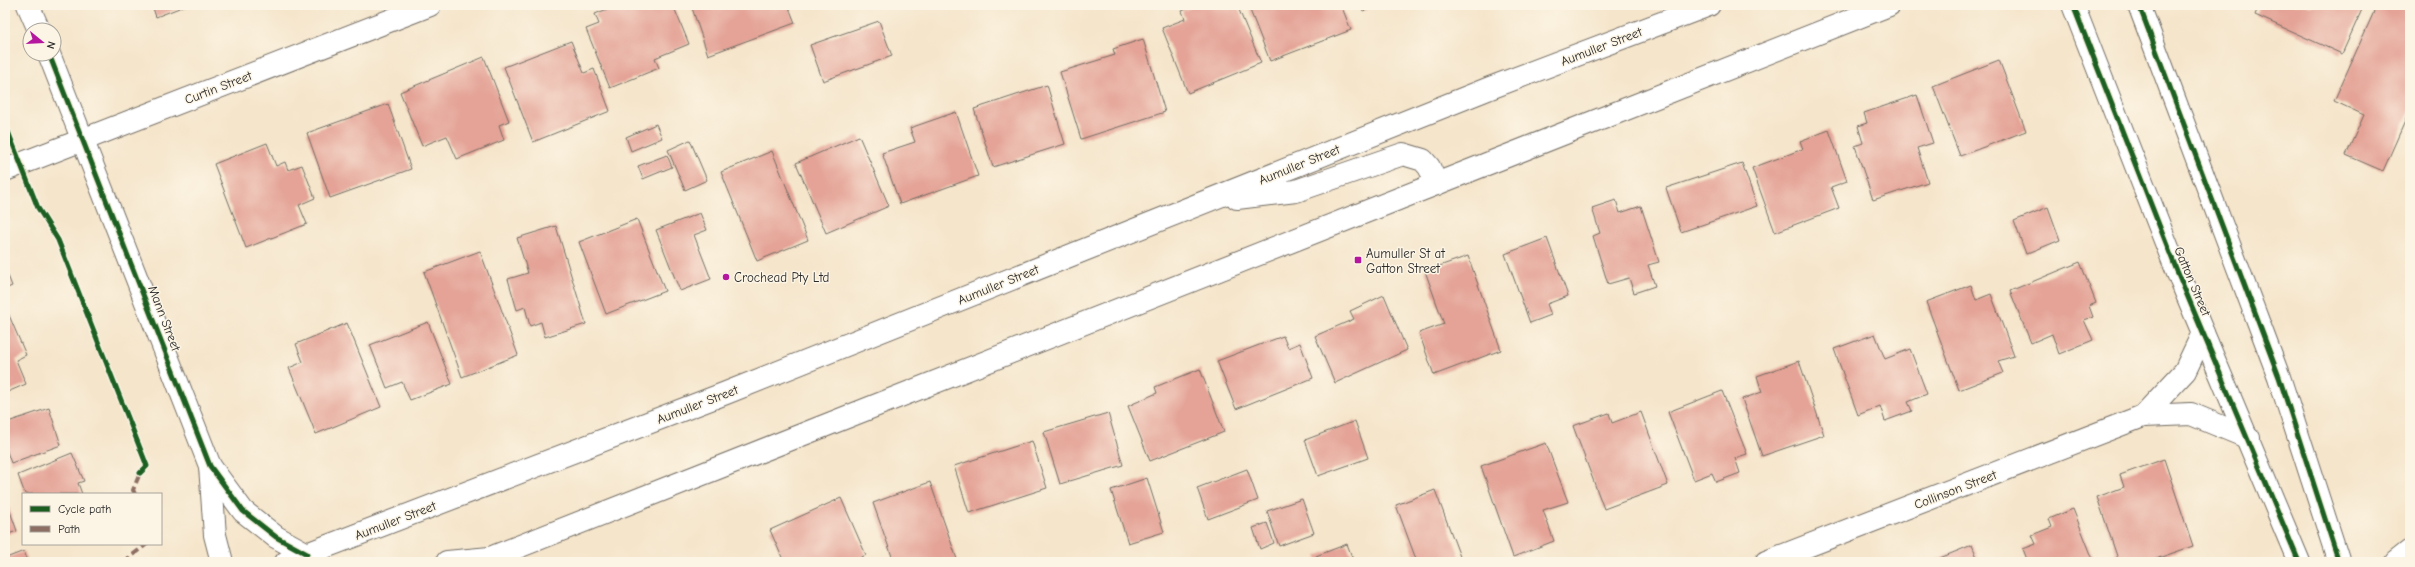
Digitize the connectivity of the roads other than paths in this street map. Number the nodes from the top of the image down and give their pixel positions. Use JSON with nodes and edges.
{"nodes":[{"id":1,"x":28,"y":5,"type":"edge"},
{"id":2,"x":430,"y":5,"type":"edge"},
{"id":3,"x":1709,"y":5,"type":"edge"},
{"id":4,"x":1888,"y":5,"type":"edge"},
{"id":5,"x":2073,"y":5,"type":"edge"},
{"id":6,"x":2139,"y":5,"type":"edge"},
{"id":7,"x":35,"y":22,"type":"edge"},
{"id":8,"x":51,"y":62,"type":"edge"},
{"id":9,"x":83,"y":139,"type":"junction"},
{"id":10,"x":5,"y":170,"type":"edge"},
{"id":11,"x":1437,"y":184,"type":"junction"},
{"id":12,"x":1206,"y":202,"type":"junction"},
{"id":13,"x":2203,"y":333,"type":"junction"},
{"id":14,"x":2143,"y":416,"type":"junction"},
{"id":15,"x":2249,"y":438,"type":"junction"},
{"id":16,"x":210,"y":466,"type":"junction"},
{"id":17,"x":2410,"y":551,"type":"edge"},
{"id":18,"x":308,"y":554,"type":"junction"},
{"id":19,"x":485,"y":560,"type":"edge"},
{"id":20,"x":222,"y":562,"type":"edge"},
{"id":21,"x":286,"y":562,"type":"edge"},
{"id":22,"x":447,"y":562,"type":"edge"},
{"id":23,"x":1766,"y":562,"type":"edge"},
{"id":24,"x":2299,"y":562,"type":"edge"},
{"id":25,"x":2338,"y":562,"type":"edge"},
{"id":26,"x":2396,"y":562,"type":"edge"}],
"edges":[{"from":1,"to":7,"type":"main road"},
{"from":2,"to":9,"type":"main road","name":"Curtin Street"},
{"from":3,"to":12,"type":"main road","name":"Aumuller Street"},
{"from":4,"to":11,"type":"main road"},
{"from":5,"to":13,"type":"main road","name":"Gatton Street"},
{"from":6,"to":25,"type":"main road"},
{"from":8,"to":9,"type":"main road","name":"Mann Street"},
{"from":9,"to":10,"type":"main road","name":"Curtin Street"},
{"from":9,"to":16,"type":"main road","name":"Mann Street"},
{"from":11,"to":12,"type":"main road"},
{"from":11,"to":19,"type":"main road"},
{"from":12,"to":18,"type":"main road","name":"Aumuller Street"},
{"from":13,"to":14,"type":"main road","name":"Collinson Street"},
{"from":13,"to":15,"type":"main road","name":"Gatton Street"},
{"from":14,"to":15,"type":"main road","name":"Collinson Street"},
{"from":14,"to":23,"type":"main road","name":"Collinson Street"},
{"from":15,"to":24,"type":"main road","name":"Gatton Street"},
{"from":16,"to":18,"type":"main road","name":"Mann Street"},
{"from":16,"to":20,"type":"main road","name":"Mann Street"},
{"from":17,"to":26,"type":"main road"},
{"from":18,"to":21,"type":"main road","name":"Aumuller Street"},
{"from":19,"to":22,"type":"main road"}]}
